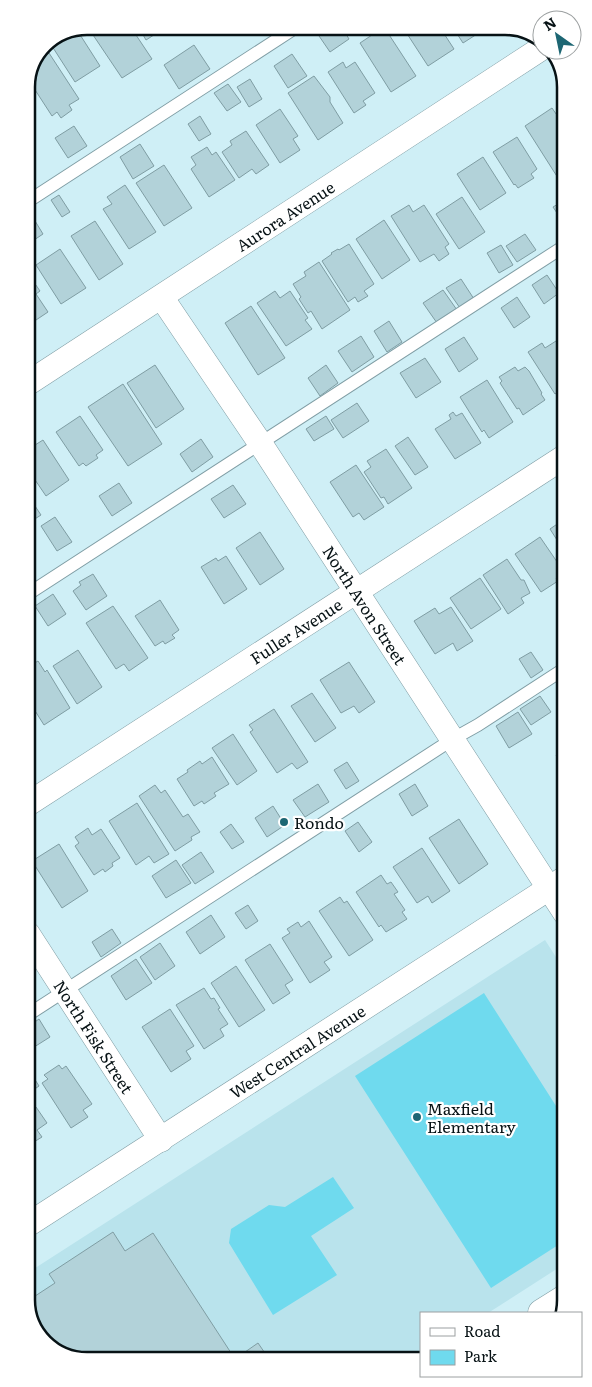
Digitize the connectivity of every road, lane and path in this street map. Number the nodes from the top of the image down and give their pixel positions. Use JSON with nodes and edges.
{"nodes":[{"id":1,"x":284,"y":35,"type":"edge"},
{"id":2,"x":532,"y":55,"type":"edge"},
{"id":3,"x":35,"y":197,"type":"edge"},
{"id":4,"x":557,"y":251,"type":"edge"},
{"id":5,"x":162,"y":298,"type":"junction"},
{"id":6,"x":35,"y":379,"type":"edge"},
{"id":7,"x":260,"y":442,"type":"junction"},
{"id":8,"x":557,"y":462,"type":"edge"},
{"id":9,"x":35,"y":589,"type":"edge"},
{"id":10,"x":356,"y":591,"type":"junction"},
{"id":11,"x":557,"y":674,"type":"edge"},
{"id":12,"x":453,"y":739,"type":"junction"},
{"id":13,"x":35,"y":799,"type":"edge"},
{"id":14,"x":556,"y":883,"type":"edge"},
{"id":15,"x":35,"y":945,"type":"edge"},
{"id":16,"x":65,"y":991,"type":"junction"},
{"id":17,"x":35,"y":1010,"type":"edge"},
{"id":18,"x":161,"y":1140,"type":"junction"},
{"id":19,"x":35,"y":1220,"type":"edge"},
{"id":20,"x":557,"y":1304,"type":"edge"},
{"id":21,"x":544,"y":1312,"type":"edge"}],
"edges":[{"from":1,"to":3,"type":"lane"},
{"from":2,"to":5,"type":"street","name":"Aurora Avenue"},
{"from":4,"to":7,"type":"lane"},
{"from":5,"to":6,"type":"street","name":"Aurora Avenue"},
{"from":5,"to":7,"type":"street","name":"North Avon Street"},
{"from":7,"to":9,"type":"lane"},
{"from":7,"to":10,"type":"street","name":"North Avon Street"},
{"from":8,"to":10,"type":"street","name":"Fuller Avenue"},
{"from":10,"to":12,"type":"street","name":"North Avon Street"},
{"from":10,"to":13,"type":"street","name":"Fuller Avenue"},
{"from":11,"to":12,"type":"lane"},
{"from":12,"to":14,"type":"street","name":"North Avon Street"},
{"from":12,"to":16,"type":"lane"},
{"from":14,"to":18,"type":"street","name":"West Central Avenue"},
{"from":15,"to":16,"type":"street","name":"North Fisk Street"},
{"from":16,"to":17,"type":"lane"},
{"from":16,"to":18,"type":"street","name":"North Fisk Street"},
{"from":18,"to":19,"type":"street","name":"West Central Avenue"},
{"from":20,"to":21,"type":"street"}]}
